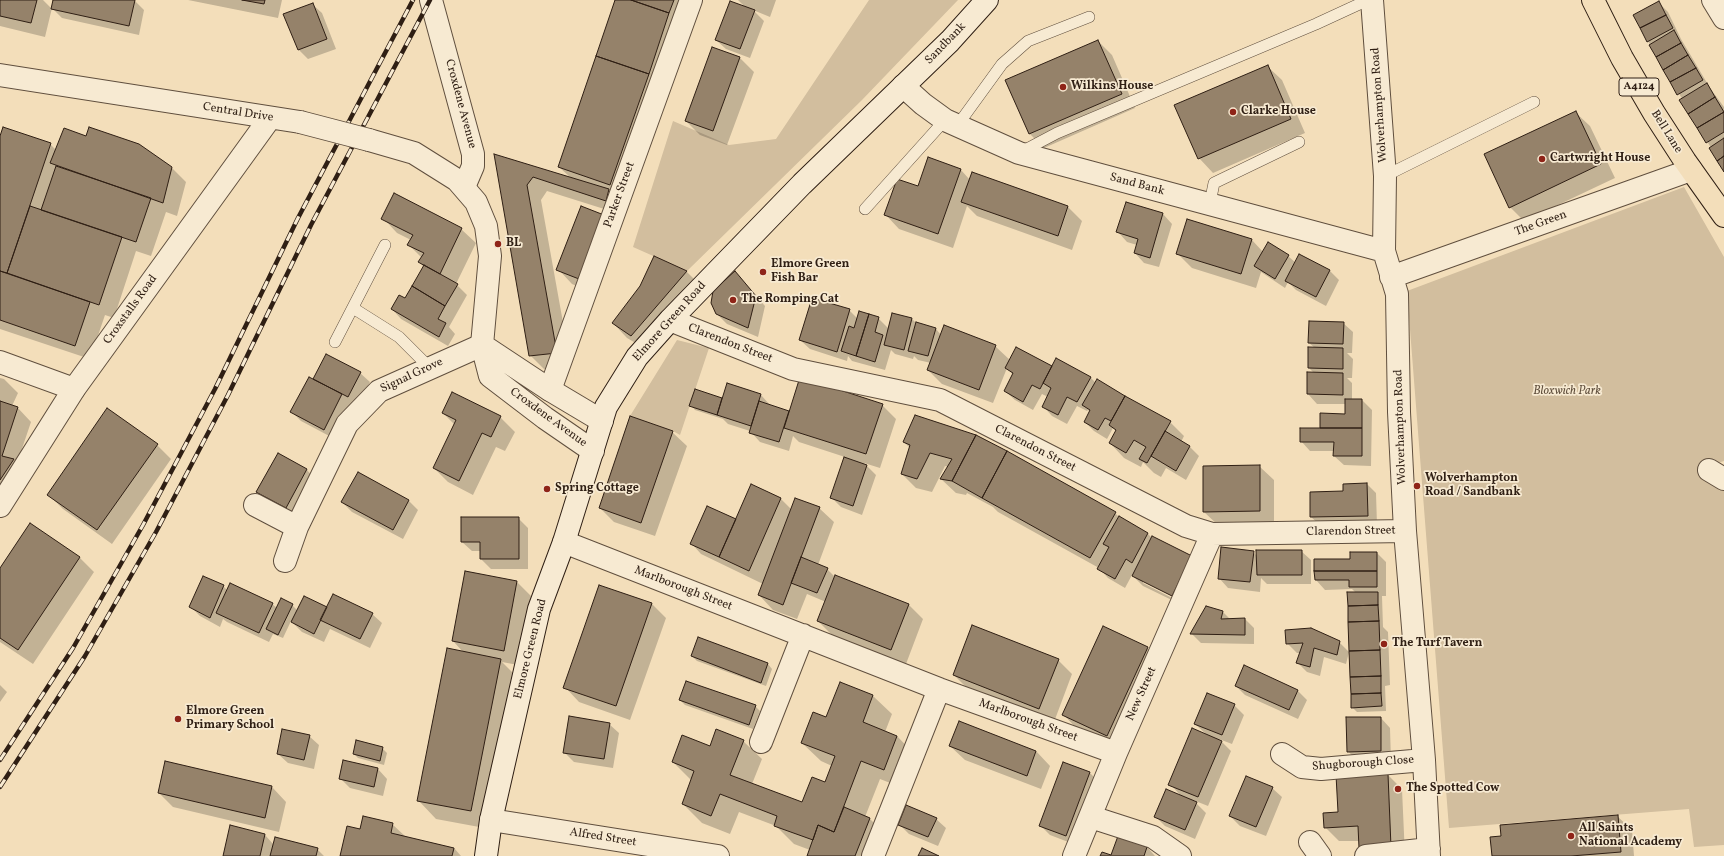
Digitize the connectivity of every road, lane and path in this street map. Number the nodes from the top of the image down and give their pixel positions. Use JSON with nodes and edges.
{"nodes":[{"id":1,"x":691,"y":0,"type":"edge"},
{"id":2,"x":987,"y":0,"type":"edge"},
{"id":3,"x":1368,"y":0,"type":"edge"},
{"id":4,"x":1372,"y":0,"type":"edge"},
{"id":5,"x":1593,"y":0,"type":"edge"},
{"id":6,"x":1713,"y":0,"type":"edge"},
{"id":7,"x":433,"y":8,"type":"edge"},
{"id":8,"x":1089,"y":17,"type":"dead end"},
{"id":9,"x":1724,"y":18,"type":"edge"},
{"id":10,"x":0,"y":75,"type":"edge"},
{"id":11,"x":904,"y":86,"type":"junction"},
{"id":12,"x":1534,"y":102,"type":"dead end"},
{"id":13,"x":270,"y":118,"type":"junction"},
{"id":14,"x":951,"y":123,"type":"junction"},
{"id":15,"x":1299,"y":142,"type":"dead end"},
{"id":16,"x":1019,"y":153,"type":"junction"},
{"id":17,"x":1691,"y":170,"type":"junction"},
{"id":18,"x":1385,"y":176,"type":"junction"},
{"id":19,"x":464,"y":187,"type":"junction"},
{"id":20,"x":1210,"y":203,"type":"junction"},
{"id":21,"x":865,"y":210,"type":"dead end"},
{"id":22,"x":1724,"y":216,"type":"edge"},
{"id":23,"x":385,"y":245,"type":"dead end"},
{"id":24,"x":1384,"y":252,"type":"junction"},
{"id":25,"x":1391,"y":277,"type":"junction"},
{"id":26,"x":353,"y":308,"type":"junction"},
{"id":27,"x":670,"y":320,"type":"junction"},
{"id":28,"x":335,"y":342,"type":"dead end"},
{"id":29,"x":482,"y":345,"type":"junction"},
{"id":30,"x":0,"y":362,"type":"edge"},
{"id":31,"x":430,"y":368,"type":"junction"},
{"id":32,"x":74,"y":389,"type":"junction"},
{"id":33,"x":550,"y":390,"type":"junction"},
{"id":34,"x":602,"y":421,"type":"junction"},
{"id":35,"x":592,"y":451,"type":"junction"},
{"id":36,"x":255,"y":505,"type":"dead end"},
{"id":37,"x":0,"y":506,"type":"edge"},
{"id":38,"x":297,"y":527,"type":"junction"},
{"id":39,"x":1405,"y":531,"type":"junction"},
{"id":40,"x":1212,"y":534,"type":"junction"},
{"id":41,"x":564,"y":542,"type":"junction"},
{"id":42,"x":285,"y":561,"type":"dead end"},
{"id":43,"x":803,"y":635,"type":"junction"},
{"id":44,"x":939,"y":689,"type":"junction"},
{"id":45,"x":761,"y":742,"type":"dead end"},
{"id":46,"x":1116,"y":753,"type":"junction"},
{"id":47,"x":1282,"y":754,"type":"dead end"},
{"id":48,"x":1424,"y":760,"type":"junction"},
{"id":49,"x":1091,"y":817,"type":"junction"},
{"id":50,"x":491,"y":820,"type":"junction"},
{"id":51,"x":717,"y":850,"type":"edge"},
{"id":52,"x":1429,"y":853,"type":"edge"},
{"id":53,"x":486,"y":856,"type":"edge"},
{"id":54,"x":873,"y":856,"type":"edge"},
{"id":55,"x":1074,"y":856,"type":"edge"},
{"id":56,"x":1180,"y":856,"type":"edge"},
{"id":57,"x":1366,"y":856,"type":"edge"}],
"edges":[{"from":1,"to":33,"type":"street","name":"Parker Street"},
{"from":2,"to":11,"type":"street","name":"Sandbank"},
{"from":3,"to":16,"type":"lane"},
{"from":4,"to":18,"type":"street","name":"Wolverhampton Road"},
{"from":5,"to":17,"type":"main road","name":"Bell Lane","number":"A4124"},
{"from":6,"to":9,"type":"street"},
{"from":7,"to":19,"type":"street","name":"Croxdene Avenue"},
{"from":8,"to":14,"type":"lane"},
{"from":10,"to":13,"type":"street","name":"Central Drive"},
{"from":11,"to":14,"type":"street","name":"Sand Bank"},
{"from":11,"to":27,"type":"street","name":"Elmore Green Road"},
{"from":12,"to":18,"type":"lane"},
{"from":13,"to":19,"type":"street","name":"Central Drive","bridge":true},
{"from":13,"to":32,"type":"street","name":"Croxstalls Road"},
{"from":14,"to":16,"type":"street","name":"Sand Bank"},
{"from":14,"to":21,"type":"lane"},
{"from":15,"to":20,"type":"lane"},
{"from":16,"to":20,"type":"street","name":"Sand Bank"},
{"from":17,"to":22,"type":"main road","name":"Bell Lane","number":"A4124"},
{"from":17,"to":25,"type":"street","name":"The Green"},
{"from":18,"to":24,"type":"street","name":"Wolverhampton Road"},
{"from":19,"to":29,"type":"street","name":"Croxdene Avenue"},
{"from":20,"to":24,"type":"street","name":"Sand Bank"},
{"from":23,"to":26,"type":"lane"},
{"from":24,"to":25,"type":"street","name":"Wolverhampton Road"},
{"from":25,"to":39,"type":"street","name":"Wolverhampton Road"},
{"from":26,"to":28,"type":"lane"},
{"from":26,"to":31,"type":"lane"},
{"from":27,"to":34,"type":"street","name":"Elmore Green Road"},
{"from":27,"to":40,"type":"street","name":"Clarendon Street"},
{"from":29,"to":31,"type":"street","name":"Signal Grove"},
{"from":29,"to":33,"type":"street","name":"Croxdene Avenue"},
{"from":29,"to":35,"type":"street","name":"Croxdene Avenue"},
{"from":30,"to":32,"type":"street"},
{"from":31,"to":38,"type":"street","name":"Signal Grove"},
{"from":32,"to":37,"type":"street","name":"Croxstalls Road"},
{"from":33,"to":34,"type":"street","name":"Croxdene Avenue"},
{"from":34,"to":35,"type":"street","name":"Elmore Green Road"},
{"from":35,"to":41,"type":"street","name":"Elmore Green Road"},
{"from":36,"to":38,"type":"street"},
{"from":38,"to":42,"type":"street","name":"Signal Grove"},
{"from":39,"to":40,"type":"street","name":"Clarendon Street"},
{"from":39,"to":48,"type":"street","name":"Wolverhampton Road"},
{"from":40,"to":46,"type":"street","name":"New Street"},
{"from":41,"to":43,"type":"street","name":"Marlborough Street"},
{"from":41,"to":50,"type":"street","name":"Elmore Green Road"},
{"from":43,"to":44,"type":"street","name":"Marlborough Street"},
{"from":43,"to":45,"type":"street"},
{"from":44,"to":46,"type":"street","name":"Marlborough Street"},
{"from":44,"to":54,"type":"street"},
{"from":46,"to":49,"type":"street","name":"New Street"},
{"from":47,"to":48,"type":"street","name":"Shugborough Close"},
{"from":48,"to":52,"type":"street","name":"Wolverhampton Road"},
{"from":49,"to":55,"type":"street","name":"New Street"},
{"from":49,"to":56,"type":"street"},
{"from":50,"to":51,"type":"street","name":"Alfred Street"},
{"from":50,"to":53,"type":"street","name":"Elmore Green Road"},
{"from":52,"to":57,"type":"street"}]}
